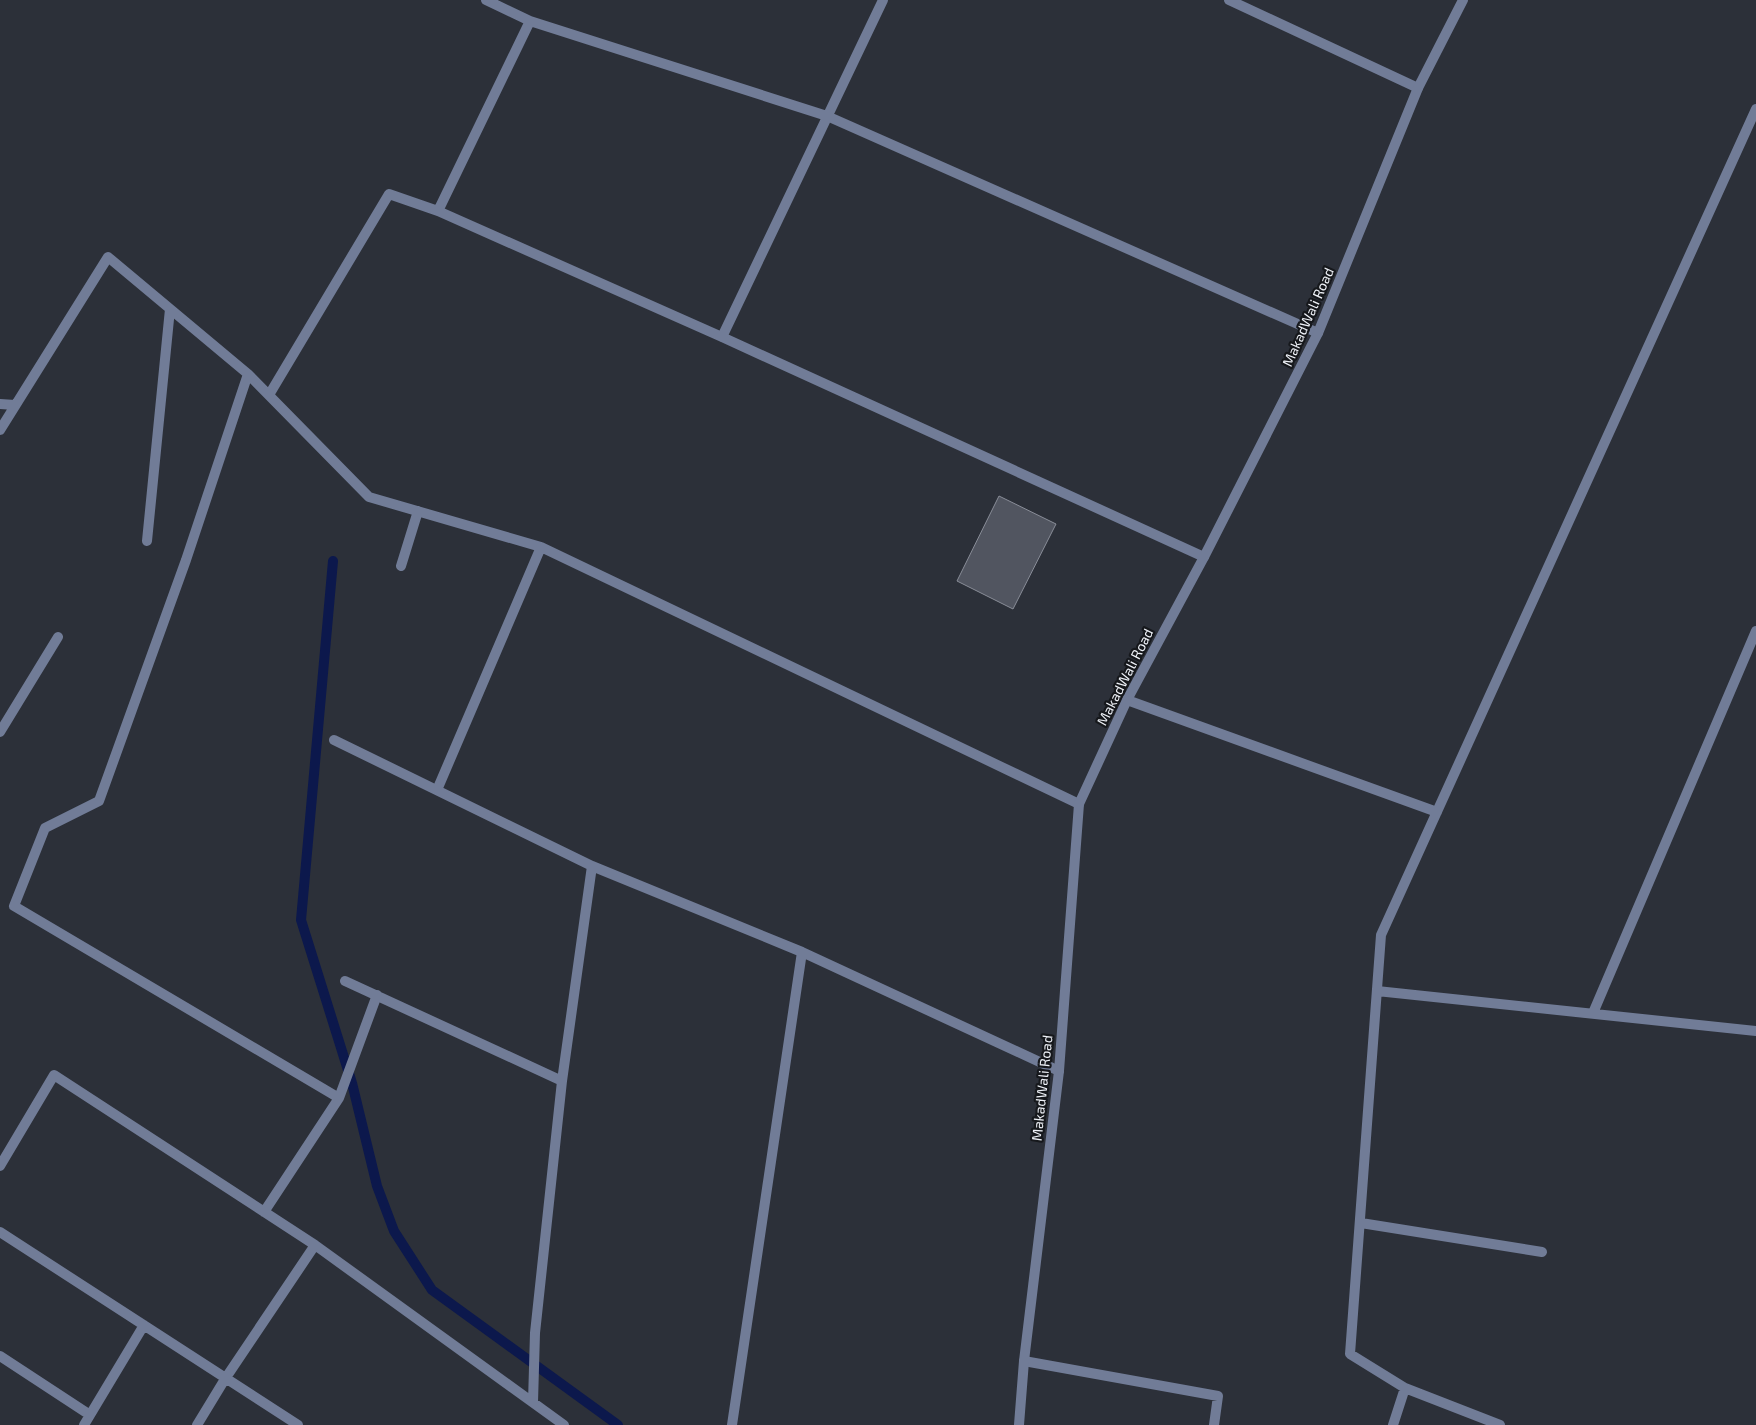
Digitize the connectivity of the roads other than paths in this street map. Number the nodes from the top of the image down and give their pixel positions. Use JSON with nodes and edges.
{"nodes":[{"id":1,"x":486,"y":0,"type":"edge"},
{"id":2,"x":883,"y":0,"type":"edge"},
{"id":3,"x":1229,"y":0,"type":"edge"},
{"id":4,"x":1462,"y":0,"type":"edge"},
{"id":5,"x":530,"y":21,"type":"junction"},
{"id":6,"x":1418,"y":88,"type":"junction"},
{"id":7,"x":1756,"y":109,"type":"edge"},
{"id":8,"x":827,"y":116,"type":"junction"},
{"id":9,"x":438,"y":211,"type":"junction"},
{"id":10,"x":170,"y":309,"type":"junction"},
{"id":11,"x":1318,"y":333,"type":"junction"},
{"id":12,"x":722,"y":337,"type":"junction"},
{"id":13,"x":248,"y":374,"type":"junction"},
{"id":14,"x":269,"y":395,"type":"junction"},
{"id":15,"x":0,"y":404,"type":"edge"},
{"id":16,"x":16,"y":405,"type":"junction"},
{"id":17,"x":0,"y":430,"type":"edge"},
{"id":18,"x":418,"y":512,"type":"junction"},
{"id":19,"x":147,"y":541,"type":"dead end"},
{"id":20,"x":541,"y":547,"type":"junction"},
{"id":21,"x":1204,"y":557,"type":"junction"},
{"id":22,"x":401,"y":566,"type":"dead end"},
{"id":23,"x":1756,"y":631,"type":"edge"},
{"id":24,"x":58,"y":638,"type":"dead end"},
{"id":25,"x":1127,"y":700,"type":"junction"},
{"id":26,"x":0,"y":732,"type":"edge"},
{"id":27,"x":334,"y":740,"type":"dead end"},
{"id":28,"x":437,"y":790,"type":"junction"},
{"id":29,"x":1079,"y":804,"type":"junction"},
{"id":30,"x":1437,"y":812,"type":"junction"},
{"id":31,"x":592,"y":866,"type":"junction"},
{"id":32,"x":802,"y":952,"type":"junction"},
{"id":33,"x":345,"y":981,"type":"dead end"},
{"id":34,"x":1378,"y":991,"type":"junction"},
{"id":35,"x":377,"y":995,"type":"junction"},
{"id":36,"x":1593,"y":1013,"type":"junction"},
{"id":37,"x":1756,"y":1031,"type":"edge"},
{"id":38,"x":1059,"y":1072,"type":"junction"},
{"id":39,"x":562,"y":1081,"type":"junction"},
{"id":40,"x":339,"y":1098,"type":"junction"},
{"id":41,"x":0,"y":1166,"type":"edge"},
{"id":42,"x":264,"y":1212,"type":"junction"},
{"id":43,"x":1361,"y":1223,"type":"junction"},
{"id":44,"x":0,"y":1232,"type":"edge"},
{"id":45,"x":315,"y":1245,"type":"junction"},
{"id":46,"x":1542,"y":1252,"type":"dead end"},
{"id":47,"x":144,"y":1325,"type":"junction"},
{"id":48,"x":0,"y":1356,"type":"edge"},
{"id":49,"x":1024,"y":1361,"type":"junction"},
{"id":50,"x":225,"y":1379,"type":"junction"},
{"id":51,"x":1405,"y":1388,"type":"junction"},
{"id":52,"x":533,"y":1402,"type":"junction"},
{"id":53,"x":90,"y":1414,"type":"junction"},
{"id":54,"x":84,"y":1425,"type":"edge"},
{"id":55,"x":197,"y":1425,"type":"edge"},
{"id":56,"x":298,"y":1425,"type":"edge"},
{"id":57,"x":564,"y":1425,"type":"edge"},
{"id":58,"x":732,"y":1425,"type":"edge"},
{"id":59,"x":1019,"y":1425,"type":"edge"},
{"id":60,"x":1214,"y":1425,"type":"edge"},
{"id":61,"x":1392,"y":1425,"type":"edge"},
{"id":62,"x":1500,"y":1425,"type":"edge"}],
"edges":[{"from":1,"to":5,"type":"street"},
{"from":2,"to":8,"type":"street"},
{"from":3,"to":6,"type":"street"},
{"from":4,"to":6,"type":"street","name":"MakadWali Road"},
{"from":5,"to":8,"type":"street"},
{"from":5,"to":9,"type":"street"},
{"from":6,"to":11,"type":"street","name":"MakadWali Road"},
{"from":7,"to":30,"type":"street"},
{"from":8,"to":11,"type":"street"},
{"from":8,"to":12,"type":"street"},
{"from":9,"to":12,"type":"street"},
{"from":9,"to":14,"type":"street"},
{"from":10,"to":13,"type":"street"},
{"from":10,"to":16,"type":"street"},
{"from":10,"to":19,"type":"street"},
{"from":11,"to":21,"type":"street","name":"MakadWali Road"},
{"from":12,"to":21,"type":"street"},
{"from":13,"to":14,"type":"street"},
{"from":13,"to":40,"type":"street"},
{"from":14,"to":18,"type":"street"},
{"from":15,"to":16,"type":"street"},
{"from":16,"to":17,"type":"street"},
{"from":18,"to":20,"type":"street"},
{"from":18,"to":22,"type":"street"},
{"from":20,"to":28,"type":"street"},
{"from":20,"to":29,"type":"street"},
{"from":21,"to":25,"type":"street","name":"MakadWali Road"},
{"from":23,"to":36,"type":"street"},
{"from":24,"to":26,"type":"street"},
{"from":25,"to":29,"type":"street","name":"MakadWali Road"},
{"from":25,"to":30,"type":"street"},
{"from":27,"to":28,"type":"street"},
{"from":28,"to":31,"type":"street"},
{"from":29,"to":38,"type":"street","name":"MakadWali Road"},
{"from":30,"to":34,"type":"street"},
{"from":31,"to":32,"type":"street"},
{"from":31,"to":39,"type":"street"},
{"from":32,"to":38,"type":"street"},
{"from":32,"to":58,"type":"street"},
{"from":33,"to":35,"type":"street"},
{"from":34,"to":36,"type":"street"},
{"from":34,"to":43,"type":"street"},
{"from":35,"to":39,"type":"street"},
{"from":35,"to":40,"type":"street"},
{"from":36,"to":37,"type":"street"},
{"from":38,"to":49,"type":"street","name":"MakadWali Road"},
{"from":39,"to":52,"type":"street"},
{"from":40,"to":42,"type":"street"},
{"from":41,"to":42,"type":"street"},
{"from":42,"to":45,"type":"street"},
{"from":43,"to":46,"type":"street"},
{"from":43,"to":51,"type":"street"},
{"from":44,"to":47,"type":"street"},
{"from":45,"to":50,"type":"street"},
{"from":45,"to":52,"type":"street"},
{"from":47,"to":50,"type":"street"},
{"from":47,"to":53,"type":"street"},
{"from":48,"to":53,"type":"street"},
{"from":49,"to":59,"type":"street","name":"MakadWali Road"},
{"from":49,"to":60,"type":"street"},
{"from":50,"to":55,"type":"street"},
{"from":50,"to":56,"type":"street"},
{"from":51,"to":61,"type":"street"},
{"from":51,"to":62,"type":"street"},
{"from":52,"to":57,"type":"street"},
{"from":53,"to":54,"type":"street"}]}
